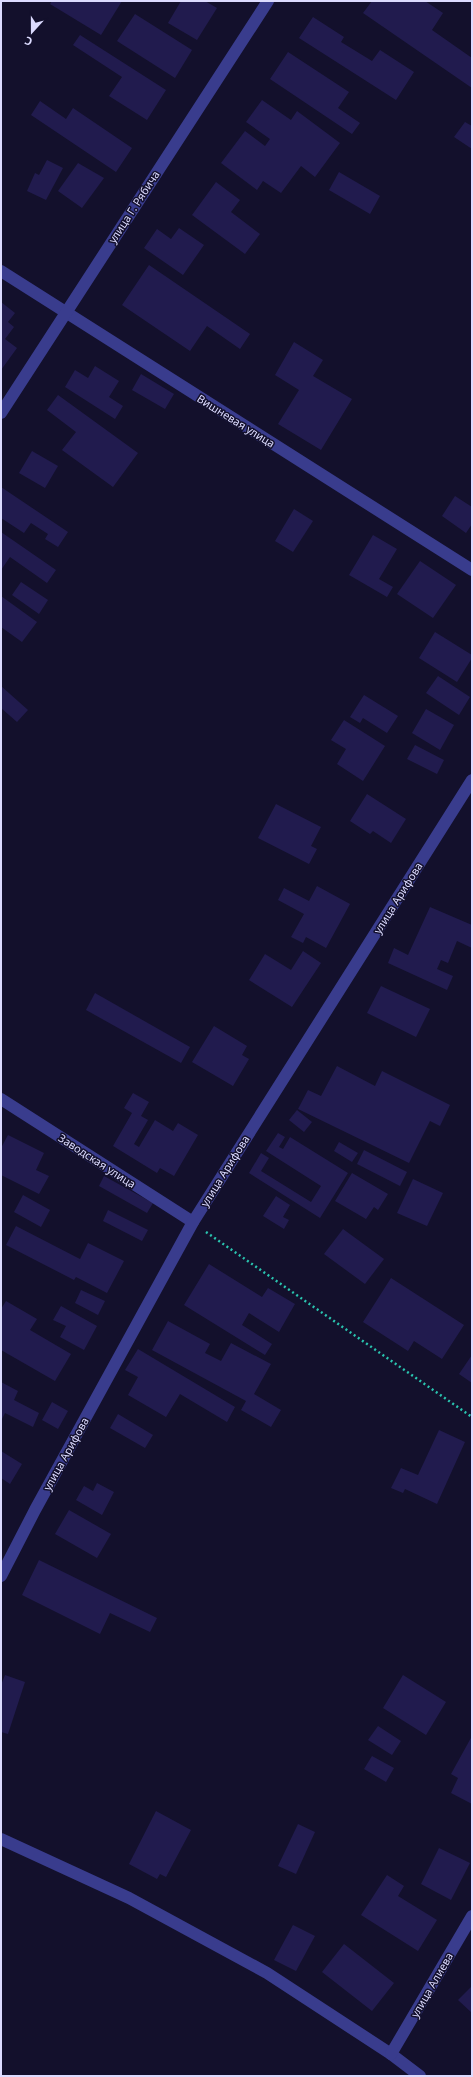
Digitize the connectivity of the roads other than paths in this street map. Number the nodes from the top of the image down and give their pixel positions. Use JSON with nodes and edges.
{"nodes":[{"id":1,"x":268,"y":1,"type":"edge"},
{"id":2,"x":1,"y":272,"type":"edge"},
{"id":3,"x":66,"y":313,"type":"junction"},
{"id":4,"x":1,"y":413,"type":"edge"},
{"id":5,"x":472,"y":570,"type":"edge"},
{"id":6,"x":472,"y":780,"type":"edge"},
{"id":7,"x":1,"y":1099,"type":"edge"},
{"id":8,"x":193,"y":1222,"type":"junction"},
{"id":9,"x":1,"y":1576,"type":"edge"},
{"id":10,"x":1,"y":1839,"type":"edge"},
{"id":11,"x":472,"y":1916,"type":"edge"},
{"id":12,"x":391,"y":2054,"type":"junction"},
{"id":13,"x":420,"y":2076,"type":"edge"}],
"edges":[{"from":1,"to":3,"type":"street","name":"улица Г. Рябича"},
{"from":2,"to":3,"type":"street","name":"Вишневая улица"},
{"from":3,"to":4,"type":"street","name":"улица Г. Рябича"},
{"from":3,"to":5,"type":"street","name":"Вишневая улица"},
{"from":6,"to":8,"type":"street","name":"улица Арифова"},
{"from":7,"to":8,"type":"street","name":"Заводская улица"},
{"from":8,"to":9,"type":"street","name":"улица Арифова"},
{"from":10,"to":12,"type":"street"},
{"from":11,"to":12,"type":"street","name":"улица Алиева"},
{"from":12,"to":13,"type":"street"}]}
